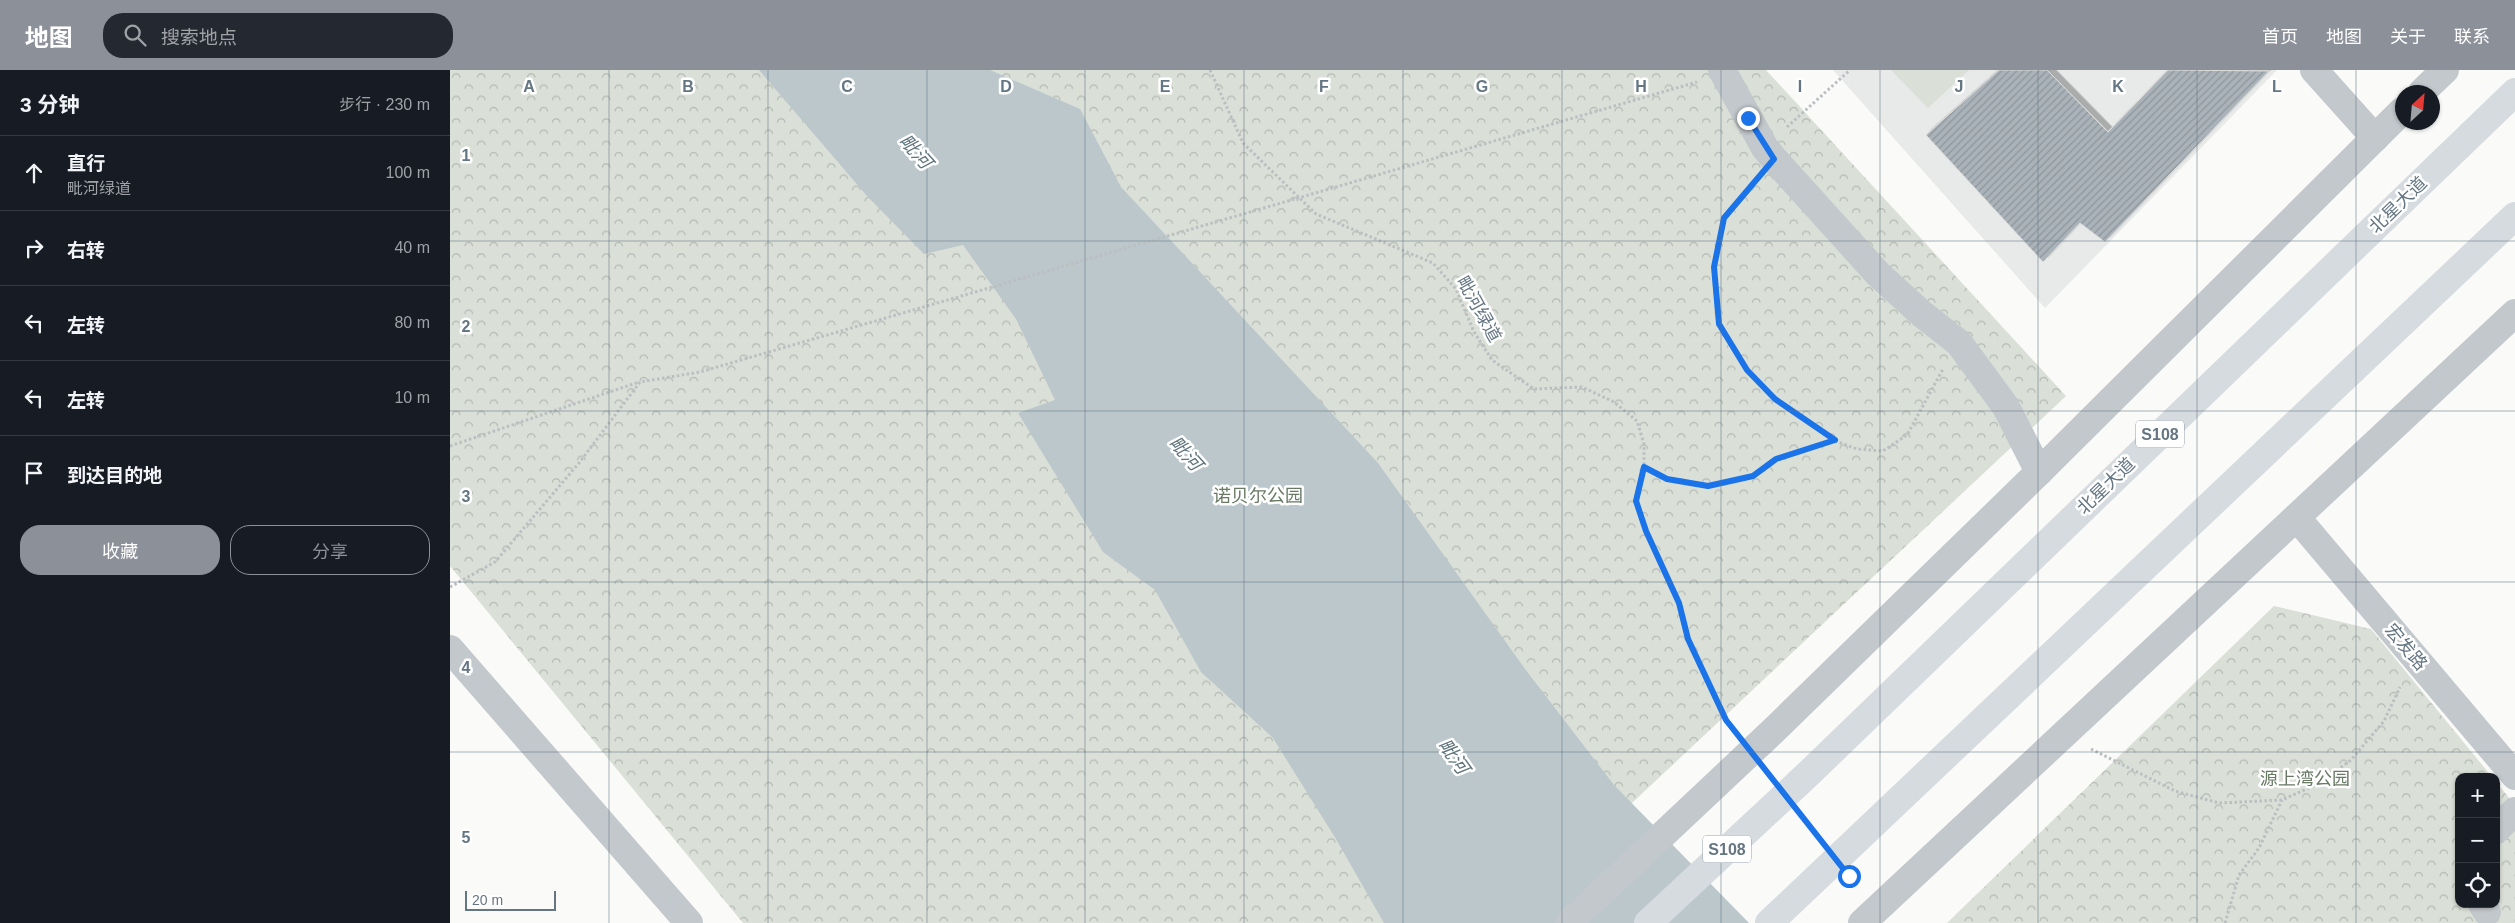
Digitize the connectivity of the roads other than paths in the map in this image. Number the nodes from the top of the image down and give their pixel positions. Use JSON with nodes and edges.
{"nodes":[{"id":1,"x":2314,"y":70,"type":"edge"},
{"id":2,"x":2445,"y":70,"type":"edge"},
{"id":3,"x":1722,"y":72,"type":"edge"},
{"id":4,"x":2429,"y":85,"type":"edge"},
{"id":5,"x":2515,"y":92,"type":"edge"},
{"id":6,"x":2395,"y":119,"type":"edge"},
{"id":7,"x":2375,"y":138,"type":"junction"},
{"id":8,"x":2515,"y":216,"type":"edge"},
{"id":9,"x":2515,"y":313,"type":"edge"},
{"id":10,"x":2039,"y":472,"type":"junction"},
{"id":11,"x":2298,"y":518,"type":"junction"},
{"id":12,"x":450,"y":649,"type":"edge"},
{"id":13,"x":2515,"y":776,"type":"edge"},
{"id":14,"x":2515,"y":811,"type":"edge"},
{"id":15,"x":2500,"y":826,"type":"edge"},
{"id":16,"x":689,"y":923,"type":"edge"},
{"id":17,"x":1569,"y":923,"type":"edge"},
{"id":18,"x":1648,"y":923,"type":"edge"},
{"id":19,"x":1769,"y":923,"type":"edge"},
{"id":20,"x":1862,"y":923,"type":"edge"}],
"edges":[{"from":1,"to":7,"type":"street"},
{"from":2,"to":4,"type":"street"},
{"from":3,"to":10,"type":"street"},
{"from":5,"to":18,"type":"main road","name":"北星大道","number":"S108"},
{"from":6,"to":7,"type":"street"},
{"from":7,"to":10,"type":"street"},
{"from":8,"to":19,"type":"main road"},
{"from":9,"to":11,"type":"street"},
{"from":10,"to":17,"type":"street"},
{"from":11,"to":13,"type":"street","name":"宏发路"},
{"from":11,"to":20,"type":"street"},
{"from":12,"to":16,"type":"street"},
{"from":14,"to":15,"type":"street"}]}
